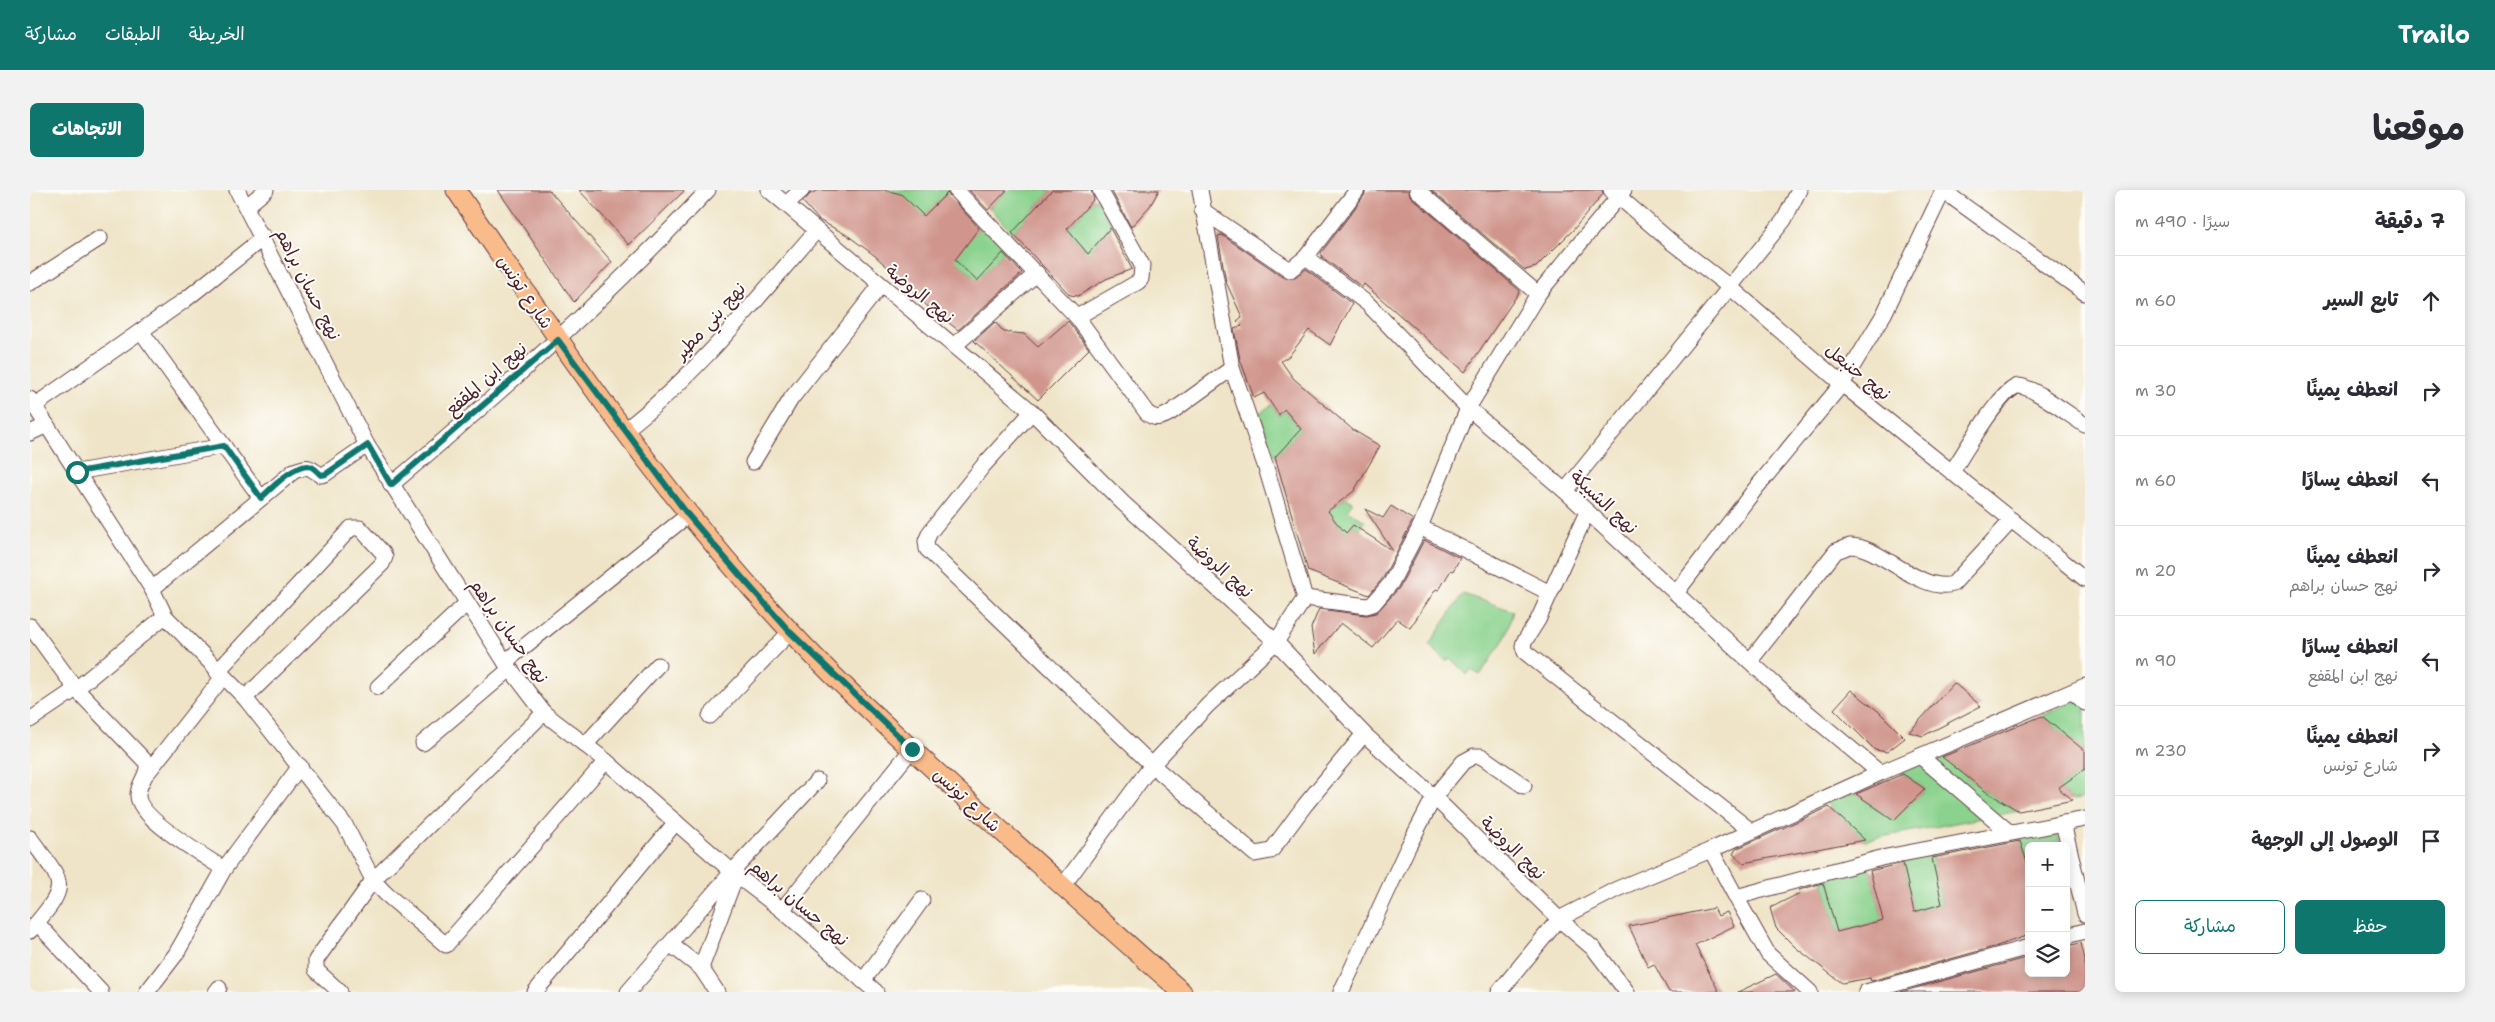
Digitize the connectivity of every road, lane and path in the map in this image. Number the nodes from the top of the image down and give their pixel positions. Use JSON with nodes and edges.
{"nodes":[{"id":1,"x":238,"y":190,"type":"edge"},
{"id":2,"x":266,"y":190,"type":"edge"},
{"id":3,"x":456,"y":190,"type":"edge"},
{"id":4,"x":708,"y":190,"type":"edge"},
{"id":5,"x":768,"y":190,"type":"edge"},
{"id":6,"x":802,"y":190,"type":"edge"},
{"id":7,"x":956,"y":190,"type":"edge"},
{"id":8,"x":1100,"y":190,"type":"edge"},
{"id":9,"x":1200,"y":190,"type":"edge"},
{"id":10,"x":1357,"y":190,"type":"edge"},
{"id":11,"x":1417,"y":190,"type":"edge"},
{"id":12,"x":1799,"y":190,"type":"edge"},
{"id":13,"x":1942,"y":191,"type":"edge"},
{"id":14,"x":1618,"y":192,"type":"edge"},
{"id":15,"x":786,"y":204,"type":"junction"},
{"id":16,"x":247,"y":206,"type":"junction"},
{"id":17,"x":1202,"y":210,"type":"junction"},
{"id":18,"x":816,"y":231,"type":"junction"},
{"id":19,"x":264,"y":237,"type":"junction"},
{"id":20,"x":100,"y":238,"type":"dead end"},
{"id":21,"x":1306,"y":257,"type":"junction"},
{"id":22,"x":1037,"y":273,"type":"junction"},
{"id":23,"x":30,"y":282,"type":"edge"},
{"id":24,"x":880,"y":286,"type":"junction"},
{"id":25,"x":1731,"y":288,"type":"junction"},
{"id":26,"x":2085,"y":293,"type":"edge"},
{"id":27,"x":1538,"y":294,"type":"junction"},
{"id":28,"x":1077,"y":317,"type":"junction"},
{"id":29,"x":141,"y":331,"type":"junction"},
{"id":30,"x":558,"y":340,"type":"junction"},
{"id":31,"x":954,"y":346,"type":"junction"},
{"id":32,"x":1232,"y":368,"type":"junction"},
{"id":33,"x":1842,"y":384,"type":"junction"},
{"id":34,"x":32,"y":403,"type":"edge"},
{"id":35,"x":1468,"y":408,"type":"junction"},
{"id":36,"x":1032,"y":412,"type":"junction"},
{"id":37,"x":46,"y":425,"type":"junction"},
{"id":38,"x":2085,"y":425,"type":"edge"},
{"id":39,"x":625,"y":430,"type":"junction"},
{"id":40,"x":30,"y":433,"type":"edge"},
{"id":41,"x":368,"y":445,"type":"junction"},
{"id":42,"x":224,"y":446,"type":"junction"},
{"id":43,"x":753,"y":462,"type":"dead end"},
{"id":44,"x":77,"y":472,"type":"junction"},
{"id":45,"x":1952,"y":472,"type":"junction"},
{"id":46,"x":391,"y":485,"type":"junction"},
{"id":47,"x":1565,"y":491,"type":"junction"},
{"id":48,"x":261,"y":498,"type":"junction"},
{"id":49,"x":1587,"y":512,"type":"junction"},
{"id":50,"x":688,"y":515,"type":"junction"},
{"id":51,"x":2012,"y":520,"type":"junction"},
{"id":52,"x":1420,"y":527,"type":"junction"},
{"id":53,"x":2085,"y":579,"type":"edge"},
{"id":54,"x":152,"y":589,"type":"junction"},
{"id":55,"x":1550,"y":593,"type":"junction"},
{"id":56,"x":1676,"y":593,"type":"junction"},
{"id":57,"x":1305,"y":598,"type":"junction"},
{"id":58,"x":466,"y":604,"type":"junction"},
{"id":59,"x":165,"y":616,"type":"junction"},
{"id":60,"x":30,"y":626,"type":"edge"},
{"id":61,"x":790,"y":632,"type":"junction"},
{"id":62,"x":1276,"y":642,"type":"junction"},
{"id":63,"x":1750,"y":661,"type":"junction"},
{"id":64,"x":658,"y":665,"type":"dead end"},
{"id":65,"x":507,"y":666,"type":"junction"},
{"id":66,"x":220,"y":674,"type":"junction"},
{"id":67,"x":378,"y":688,"type":"dead end"},
{"id":68,"x":76,"y":689,"type":"junction"},
{"id":69,"x":2079,"y":689,"type":"edge"},
{"id":70,"x":245,"y":698,"type":"junction"},
{"id":71,"x":2085,"y":702,"type":"edge"},
{"id":72,"x":544,"y":713,"type":"junction"},
{"id":73,"x":710,"y":716,"type":"dead end"},
{"id":74,"x":30,"y":720,"type":"edge"},
{"id":75,"x":1364,"y":734,"type":"junction"},
{"id":76,"x":423,"y":743,"type":"dead end"},
{"id":77,"x":585,"y":745,"type":"junction"},
{"id":78,"x":912,"y":749,"type":"junction"},
{"id":79,"x":1920,"y":756,"type":"junction"},
{"id":80,"x":606,"y":761,"type":"junction"},
{"id":81,"x":1152,"y":765,"type":"junction"},
{"id":82,"x":300,"y":766,"type":"junction"},
{"id":83,"x":148,"y":772,"type":"junction"},
{"id":84,"x":1880,"y":773,"type":"junction"},
{"id":85,"x":818,"y":780,"type":"dead end"},
{"id":86,"x":1524,"y":786,"type":"dead end"},
{"id":87,"x":1434,"y":797,"type":"junction"},
{"id":88,"x":2085,"y":819,"type":"edge"},
{"id":89,"x":676,"y":822,"type":"junction"},
{"id":90,"x":2063,"y":822,"type":"junction"},
{"id":91,"x":1752,"y":831,"type":"junction"},
{"id":92,"x":2009,"y":832,"type":"junction"},
{"id":93,"x":30,"y":838,"type":"edge"},
{"id":94,"x":1711,"y":850,"type":"junction"},
{"id":95,"x":224,"y":869,"type":"junction"},
{"id":96,"x":734,"y":873,"type":"junction"},
{"id":97,"x":373,"y":880,"type":"junction"},
{"id":98,"x":1062,"y":887,"type":"junction"},
{"id":99,"x":1736,"y":897,"type":"junction"},
{"id":100,"x":922,"y":900,"type":"dead end"},
{"id":101,"x":782,"y":910,"type":"junction"},
{"id":102,"x":2085,"y":914,"type":"edge"},
{"id":103,"x":1559,"y":918,"type":"junction"},
{"id":104,"x":33,"y":927,"type":"edge"},
{"id":105,"x":2085,"y":931,"type":"edge"},
{"id":106,"x":2070,"y":935,"type":"edge"},
{"id":107,"x":670,"y":944,"type":"junction"},
{"id":108,"x":2025,"y":948,"type":"edge"},
{"id":109,"x":701,"y":968,"type":"junction"},
{"id":110,"x":863,"y":982,"type":"junction"},
{"id":111,"x":101,"y":992,"type":"edge"},
{"id":112,"x":147,"y":992,"type":"edge"},
{"id":113,"x":340,"y":992,"type":"edge"},
{"id":114,"x":535,"y":992,"type":"edge"},
{"id":115,"x":628,"y":992,"type":"edge"},
{"id":116,"x":717,"y":992,"type":"edge"},
{"id":117,"x":876,"y":992,"type":"edge"},
{"id":118,"x":1182,"y":992,"type":"edge"},
{"id":119,"x":1341,"y":992,"type":"edge"},
{"id":120,"x":1498,"y":992,"type":"edge"},
{"id":121,"x":1627,"y":992,"type":"edge"},
{"id":122,"x":1810,"y":992,"type":"edge"},
{"id":123,"x":1866,"y":992,"type":"edge"}],
"edges":[{"from":1,"to":16,"type":"street","name":"نهج حسان براهم"},
{"from":2,"to":16,"type":"street"},
{"from":3,"to":30,"type":"main road","name":"شارع تونس"},
{"from":4,"to":30,"type":"street","name":"نهج ابن المقفع"},
{"from":5,"to":15,"type":"street","name":"نهج الروضة"},
{"from":6,"to":15,"type":"street"},
{"from":7,"to":22,"type":"street"},
{"from":8,"to":28,"type":"street"},
{"from":9,"to":17,"type":"street"},
{"from":10,"to":21,"type":"street"},
{"from":11,"to":27,"type":"street"},
{"from":12,"to":25,"type":"street"},
{"from":13,"to":26,"type":"street"},
{"from":13,"to":33,"type":"street"},
{"from":14,"to":25,"type":"street","name":"نهج حنبعل"},
{"from":14,"to":27,"type":"street"},
{"from":15,"to":18,"type":"street","name":"نهج الروضة"},
{"from":16,"to":19,"type":"street","name":"نهج حسان براهم"},
{"from":17,"to":21,"type":"street"},
{"from":17,"to":32,"type":"street"},
{"from":18,"to":24,"type":"street","name":"نهج الروضة"},
{"from":18,"to":39,"type":"street","name":"نهج بني مطير"},
{"from":19,"to":29,"type":"street"},
{"from":19,"to":41,"type":"street","name":"نهج حسان براهم"},
{"from":20,"to":23,"type":"street"},
{"from":21,"to":35,"type":"street","name":"نهج الشبيكة"},
{"from":22,"to":28,"type":"street"},
{"from":22,"to":31,"type":"street"},
{"from":24,"to":31,"type":"street","name":"نهج الروضة"},
{"from":24,"to":43,"type":"street"},
{"from":25,"to":33,"type":"street","name":"نهج حنبعل"},
{"from":25,"to":47,"type":"street"},
{"from":27,"to":35,"type":"street"},
{"from":28,"to":32,"type":"street"},
{"from":29,"to":34,"type":"street"},
{"from":29,"to":42,"type":"street"},
{"from":30,"to":39,"type":"main road","name":"شارع تونس"},
{"from":30,"to":46,"type":"street","name":"نهج ابن المقفع"},
{"from":31,"to":36,"type":"street","name":"نهج الروضة"},
{"from":32,"to":57,"type":"street"},
{"from":33,"to":45,"type":"street","name":"نهج حنبعل"},
{"from":33,"to":56,"type":"street"},
{"from":34,"to":37,"type":"street"},
{"from":35,"to":47,"type":"street","name":"نهج الشبيكة"},
{"from":35,"to":52,"type":"street"},
{"from":36,"to":62,"type":"street","name":"نهج الروضة"},
{"from":36,"to":81,"type":"street"},
{"from":37,"to":40,"type":"street"},
{"from":37,"to":44,"type":"street"},
{"from":38,"to":45,"type":"street"},
{"from":39,"to":50,"type":"main road","name":"شارع تونس"},
{"from":41,"to":46,"type":"street","name":"نهج حسان براهم"},
{"from":41,"to":48,"type":"street"},
{"from":42,"to":44,"type":"street"},
{"from":42,"to":48,"type":"street"},
{"from":44,"to":54,"type":"street"},
{"from":45,"to":51,"type":"street","name":"نهج حنبعل"},
{"from":46,"to":58,"type":"street","name":"نهج حسان براهم"},
{"from":47,"to":49,"type":"street","name":"نهج الشبيكة"},
{"from":48,"to":54,"type":"street"},
{"from":49,"to":55,"type":"street"},
{"from":49,"to":56,"type":"street","name":"نهج الشبيكة"},
{"from":50,"to":61,"type":"main road","name":"شارع تونس"},
{"from":50,"to":65,"type":"street"},
{"from":51,"to":53,"type":"street","name":"نهج حنبعل"},
{"from":51,"to":63,"type":"street"},
{"from":52,"to":55,"type":"street"},
{"from":52,"to":57,"type":"street"},
{"from":54,"to":59,"type":"street"},
{"from":55,"to":91,"type":"street"},
{"from":56,"to":63,"type":"street","name":"نهج الشبيكة"},
{"from":57,"to":62,"type":"street"},
{"from":58,"to":65,"type":"street","name":"نهج حسان براهم"},
{"from":58,"to":67,"type":"street"},
{"from":59,"to":66,"type":"street"},
{"from":59,"to":68,"type":"street"},
{"from":60,"to":68,"type":"street"},
{"from":61,"to":73,"type":"street"},
{"from":61,"to":78,"type":"main road","name":"شارع تونس"},
{"from":62,"to":75,"type":"street","name":"نهج الروضة"},
{"from":62,"to":81,"type":"street"},
{"from":63,"to":84,"type":"street","name":"نهج الشبيكة"},
{"from":64,"to":77,"type":"street"},
{"from":65,"to":72,"type":"street","name":"نهج حسان براهم"},
{"from":65,"to":76,"type":"street"},
{"from":66,"to":70,"type":"street"},
{"from":66,"to":70,"type":"street"},
{"from":66,"to":83,"type":"street"},
{"from":68,"to":74,"type":"street"},
{"from":68,"to":83,"type":"street"},
{"from":69,"to":71,"type":"street"},
{"from":69,"to":79,"type":"street"},
{"from":70,"to":82,"type":"street"},
{"from":72,"to":77,"type":"street","name":"نهج حسان براهم"},
{"from":72,"to":97,"type":"street"},
{"from":75,"to":81,"type":"street"},
{"from":75,"to":87,"type":"street","name":"نهج الروضة"},
{"from":77,"to":80,"type":"street","name":"نهج حسان براهم"},
{"from":78,"to":98,"type":"main road","name":"شارع تونس"},
{"from":78,"to":101,"type":"street"},
{"from":79,"to":84,"type":"street"},
{"from":79,"to":92,"type":"street"},
{"from":80,"to":89,"type":"street","name":"نهج حسان براهم"},
{"from":80,"to":97,"type":"street"},
{"from":81,"to":98,"type":"street"},
{"from":82,"to":95,"type":"street"},
{"from":82,"to":97,"type":"street"},
{"from":83,"to":95,"type":"street"},
{"from":84,"to":91,"type":"street"},
{"from":85,"to":96,"type":"street"},
{"from":86,"to":87,"type":"street"},
{"from":87,"to":103,"type":"street","name":"نهج الروضة"},
{"from":87,"to":119,"type":"street"},
{"from":88,"to":90,"type":"street"},
{"from":89,"to":96,"type":"street","name":"نهج حسان براهم"},
{"from":89,"to":114,"type":"street"},
{"from":90,"to":92,"type":"street"},
{"from":90,"to":102,"type":"street"},
{"from":91,"to":94,"type":"street"},
{"from":92,"to":99,"type":"street"},
{"from":93,"to":104,"type":"street"},
{"from":94,"to":99,"type":"street"},
{"from":94,"to":103,"type":"street"},
{"from":95,"to":112,"type":"street"},
{"from":96,"to":101,"type":"street","name":"نهج حسان براهم"},
{"from":96,"to":107,"type":"street"},
{"from":96,"to":109,"type":"street"},
{"from":97,"to":113,"type":"street"},
{"from":98,"to":118,"type":"main road","name":"شارع تونس"},
{"from":99,"to":122,"type":"street"},
{"from":100,"to":110,"type":"street"},
{"from":101,"to":110,"type":"street","name":"نهج حسان براهم"},
{"from":103,"to":120,"type":"street"},
{"from":103,"to":121,"type":"street","name":"نهج الروضة"},
{"from":104,"to":111,"type":"street"},
{"from":105,"to":106,"type":"street"},
{"from":107,"to":109,"type":"street"},
{"from":107,"to":115,"type":"street"},
{"from":108,"to":123,"type":"street"},
{"from":109,"to":116,"type":"street"},
{"from":110,"to":117,"type":"street","name":"نهج حسان براهم"}]}
